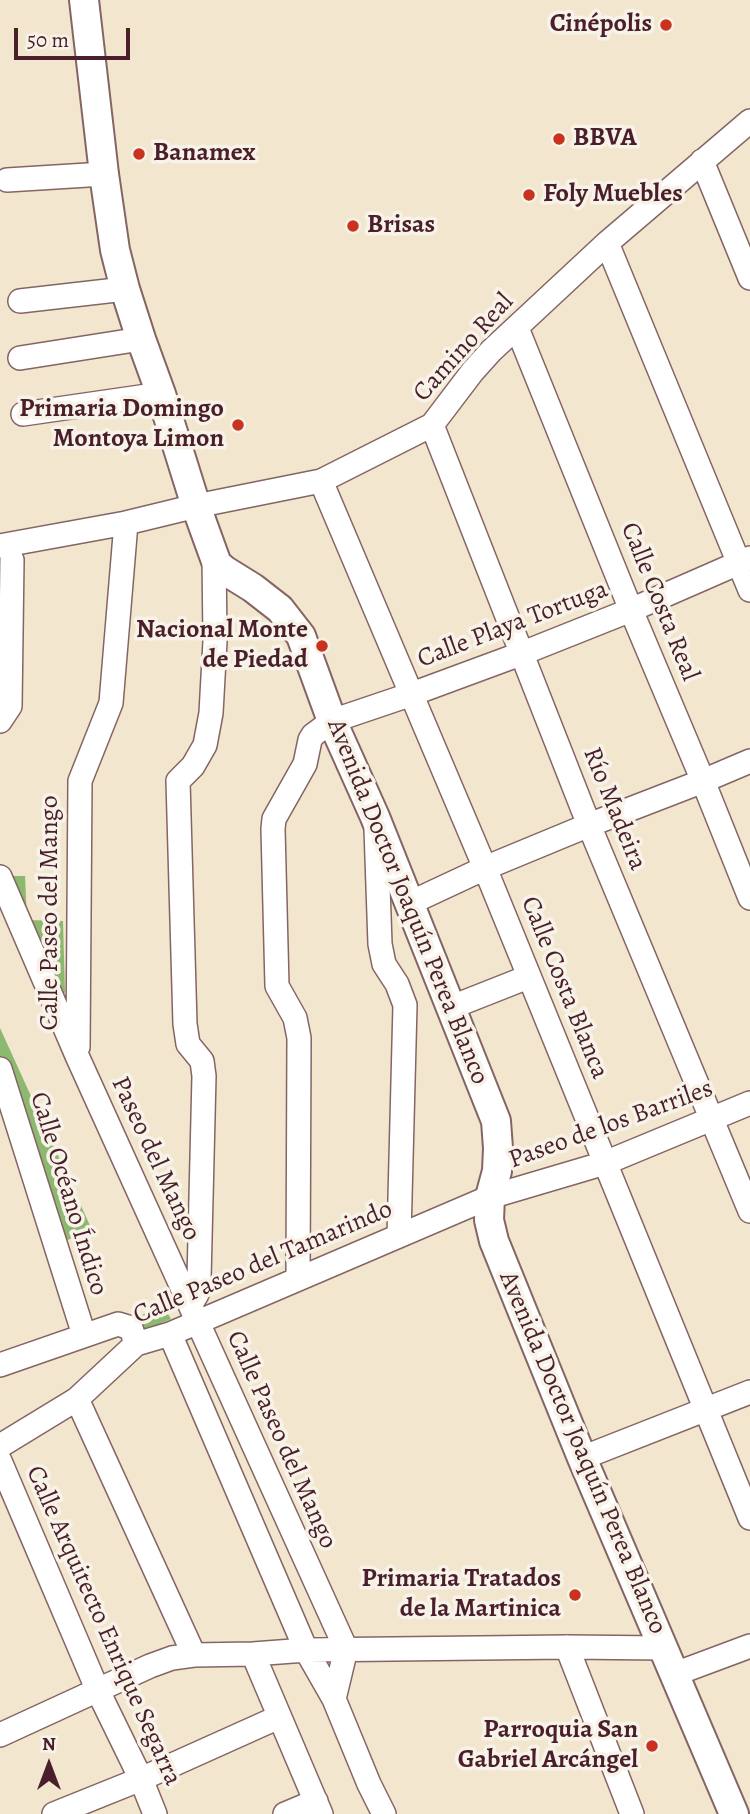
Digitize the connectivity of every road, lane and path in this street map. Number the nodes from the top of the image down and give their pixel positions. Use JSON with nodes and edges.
{"nodes":[{"id":1,"x":84,"y":0,"type":"edge"},
{"id":2,"x":750,"y":121,"type":"edge"},
{"id":3,"x":702,"y":161,"type":"junction"},
{"id":4,"x":104,"y":174,"type":"junction"},
{"id":5,"x":7,"y":180,"type":"dead end"},
{"id":6,"x":607,"y":243,"type":"junction"},
{"id":7,"x":750,"y":278,"type":"edge"},
{"id":8,"x":125,"y":289,"type":"junction"},
{"id":9,"x":20,"y":302,"type":"dead end"},
{"id":10,"x":517,"y":328,"type":"junction"},
{"id":11,"x":141,"y":339,"type":"junction"},
{"id":12,"x":20,"y":358,"type":"dead end"},
{"id":13,"x":161,"y":394,"type":"junction"},
{"id":14,"x":23,"y":414,"type":"dead end"},
{"id":15,"x":432,"y":425,"type":"junction"},
{"id":16,"x":321,"y":481,"type":"junction"},
{"id":17,"x":196,"y":506,"type":"junction"},
{"id":18,"x":126,"y":523,"type":"junction"},
{"id":19,"x":6,"y":553,"type":"edge"},
{"id":20,"x":214,"y":555,"type":"junction"},
{"id":21,"x":744,"y":560,"type":"edge"},
{"id":22,"x":750,"y":590,"type":"edge"},
{"id":23,"x":631,"y":610,"type":"junction"},
{"id":24,"x":523,"y":653,"type":"junction"},
{"id":25,"x":412,"y":694,"type":"junction"},
{"id":26,"x":332,"y":721,"type":"junction"},
{"id":27,"x":0,"y":722,"type":"edge"},
{"id":28,"x":750,"y":761,"type":"edge"},
{"id":29,"x":703,"y":781,"type":"junction"},
{"id":30,"x":375,"y":817,"type":"junction"},
{"id":31,"x":589,"y":825,"type":"junction"},
{"id":32,"x":485,"y":868,"type":"junction"},
{"id":33,"x":0,"y":877,"type":"edge"},
{"id":34,"x":750,"y":898,"type":"edge"},
{"id":35,"x":410,"y":903,"type":"junction"},
{"id":36,"x":528,"y":977,"type":"junction"},
{"id":37,"x":452,"y":1007,"type":"junction"},
{"id":38,"x":78,"y":1058,"type":"junction"},
{"id":39,"x":0,"y":1069,"type":"edge"},
{"id":40,"x":750,"y":1103,"type":"edge"},
{"id":41,"x":712,"y":1119,"type":"junction"},
{"id":42,"x":605,"y":1163,"type":"junction"},
{"id":43,"x":491,"y":1197,"type":"junction"},
{"id":44,"x":750,"y":1211,"type":"edge"},
{"id":45,"x":399,"y":1236,"type":"junction"},
{"id":46,"x":298,"y":1279,"type":"junction"},
{"id":47,"x":194,"y":1313,"type":"junction"},
{"id":48,"x":170,"y":1334,"type":"junction"},
{"id":49,"x":84,"y":1335,"type":"junction"},
{"id":50,"x":136,"y":1344,"type":"junction"},
{"id":51,"x":0,"y":1364,"type":"edge"},
{"id":52,"x":750,"y":1392,"type":"edge"},
{"id":53,"x":78,"y":1399,"type":"junction"},
{"id":54,"x":706,"y":1410,"type":"junction"},
{"id":55,"x":0,"y":1446,"type":"edge"},
{"id":56,"x":582,"y":1458,"type":"junction"},
{"id":57,"x":0,"y":1461,"type":"edge"},
{"id":58,"x":750,"y":1518,"type":"edge"},
{"id":59,"x":750,"y":1646,"type":"edge"},
{"id":60,"x":567,"y":1647,"type":"junction"},
{"id":61,"x":663,"y":1648,"type":"junction"},
{"id":62,"x":306,"y":1650,"type":"junction"},
{"id":63,"x":346,"y":1650,"type":"junction"},
{"id":64,"x":253,"y":1654,"type":"junction"},
{"id":65,"x":194,"y":1655,"type":"junction"},
{"id":66,"x":675,"y":1674,"type":"junction"},
{"id":67,"x":98,"y":1691,"type":"junction"},
{"id":68,"x":334,"y":1699,"type":"junction"},
{"id":69,"x":279,"y":1717,"type":"junction"},
{"id":70,"x":2,"y":1730,"type":"edge"},
{"id":71,"x":141,"y":1779,"type":"junction"},
{"id":72,"x":318,"y":1807,"type":"edge"},
{"id":73,"x":54,"y":1814,"type":"edge"},
{"id":74,"x":155,"y":1814,"type":"edge"},
{"id":75,"x":285,"y":1814,"type":"edge"},
{"id":76,"x":384,"y":1814,"type":"edge"},
{"id":77,"x":632,"y":1814,"type":"edge"},
{"id":78,"x":734,"y":1814,"type":"edge"}],
"edges":[{"from":1,"to":4,"type":"main road","name":"Avenida Doctor Joaquín Perea Blanco"},
{"from":2,"to":3,"type":"street","name":"Camino Real"},
{"from":3,"to":6,"type":"street","name":"Camino Real"},
{"from":3,"to":7,"type":"street"},
{"from":4,"to":5,"type":"street"},
{"from":4,"to":8,"type":"main road","name":"Avenida Doctor Joaquín Perea Blanco"},
{"from":6,"to":10,"type":"street","name":"Camino Real"},
{"from":6,"to":21,"type":"street"},
{"from":8,"to":9,"type":"street"},
{"from":8,"to":11,"type":"main road","name":"Avenida Doctor Joaquín Perea Blanco"},
{"from":10,"to":15,"type":"street","name":"Camino Real"},
{"from":10,"to":23,"type":"street","name":"Calle Costa Real"},
{"from":11,"to":12,"type":"street"},
{"from":11,"to":13,"type":"main road","name":"Avenida Doctor Joaquín Perea Blanco"},
{"from":13,"to":14,"type":"street"},
{"from":13,"to":17,"type":"main road","name":"Avenida Doctor Joaquín Perea Blanco"},
{"from":15,"to":16,"type":"street","name":"Camino Real"},
{"from":15,"to":24,"type":"street","name":"Río Madeira"},
{"from":16,"to":17,"type":"street","name":"Camino Real"},
{"from":16,"to":25,"type":"street","name":"Calle Costa Blanca"},
{"from":17,"to":18,"type":"street","name":"Camino Real"},
{"from":17,"to":20,"type":"main road","name":"Avenida Doctor Joaquín Perea Blanco"},
{"from":18,"to":19,"type":"street","name":"Camino Real"},
{"from":18,"to":38,"type":"street","name":"Calle Paseo del Mango"},
{"from":19,"to":27,"type":"street"},
{"from":20,"to":26,"type":"main road","name":"Avenida Doctor Joaquín Perea Blanco"},
{"from":20,"to":47,"type":"street"},
{"from":21,"to":22,"type":"street"},
{"from":21,"to":23,"type":"street","name":"Calle Playa Tortuga"},
{"from":23,"to":24,"type":"street","name":"Calle Playa Tortuga"},
{"from":23,"to":29,"type":"street","name":"Calle Costa Real"},
{"from":24,"to":25,"type":"street","name":"Calle Playa Tortuga"},
{"from":24,"to":31,"type":"street","name":"Río Madeira"},
{"from":25,"to":26,"type":"street","name":"Calle Playa Tortuga"},
{"from":25,"to":32,"type":"street","name":"Calle Costa Blanca"},
{"from":26,"to":30,"type":"main road","name":"Avenida Doctor Joaquín Perea Blanco"},
{"from":26,"to":46,"type":"street"},
{"from":28,"to":29,"type":"street"},
{"from":29,"to":31,"type":"street"},
{"from":29,"to":34,"type":"street","name":"Calle Costa Real"},
{"from":30,"to":35,"type":"main road","name":"Avenida Doctor Joaquín Perea Blanco"},
{"from":30,"to":45,"type":"street"},
{"from":31,"to":32,"type":"street"},
{"from":31,"to":41,"type":"street","name":"Río Madeira"},
{"from":32,"to":35,"type":"street"},
{"from":32,"to":36,"type":"street","name":"Calle Costa Blanca"},
{"from":33,"to":38,"type":"street","name":"Paseo del Mango"},
{"from":35,"to":37,"type":"main road","name":"Avenida Doctor Joaquín Perea Blanco"},
{"from":36,"to":37,"type":"street"},
{"from":36,"to":42,"type":"street","name":"Calle Costa Blanca"},
{"from":37,"to":43,"type":"main road","name":"Avenida Doctor Joaquín Perea Blanco"},
{"from":38,"to":47,"type":"street","name":"Paseo del Mango"},
{"from":39,"to":49,"type":"street","name":"Calle Océano Índico"},
{"from":40,"to":41,"type":"street","name":"Paseo de los Barriles"},
{"from":41,"to":42,"type":"street","name":"Paseo de los Barriles"},
{"from":41,"to":44,"type":"street","name":"Río Madeira"},
{"from":42,"to":43,"type":"street","name":"Paseo de los Barriles"},
{"from":42,"to":54,"type":"street","name":"Calle Costa Blanca"},
{"from":43,"to":45,"type":"street","name":"Calle Paseo del Tamarindo"},
{"from":43,"to":56,"type":"main road","name":"Avenida Doctor Joaquín Perea Blanco"},
{"from":45,"to":46,"type":"street","name":"Calle Paseo del Tamarindo"},
{"from":46,"to":47,"type":"street","name":"Calle Paseo del Tamarindo"},
{"from":47,"to":48,"type":"street","name":"Calle Paseo del Tamarindo"},
{"from":47,"to":63,"type":"street","name":"Calle Paseo del Mango"},
{"from":48,"to":50,"type":"street","name":"Calle Paseo del Tamarindo"},
{"from":48,"to":62,"type":"street"},
{"from":49,"to":50,"type":"street"},
{"from":49,"to":51,"type":"street"},
{"from":50,"to":53,"type":"street","name":"Calle Paseo del Tamarindo"},
{"from":52,"to":54,"type":"street"},
{"from":53,"to":55,"type":"street","name":"Calle Paseo del Tamarindo"},
{"from":53,"to":65,"type":"street"},
{"from":54,"to":56,"type":"street"},
{"from":54,"to":58,"type":"street","name":"Calle Costa Blanca"},
{"from":56,"to":61,"type":"main road","name":"Avenida Doctor Joaquín Perea Blanco"},
{"from":57,"to":67,"type":"street","name":"Calle Arquitecto Enrique Segarra"},
{"from":59,"to":66,"type":"street"},
{"from":60,"to":61,"type":"street"},
{"from":60,"to":63,"type":"street"},
{"from":60,"to":77,"type":"street"},
{"from":61,"to":66,"type":"main road","name":"Avenida Doctor Joaquín Perea Blanco"},
{"from":62,"to":63,"type":"street"},
{"from":62,"to":64,"type":"street"},
{"from":62,"to":68,"type":"street"},
{"from":63,"to":68,"type":"street"},
{"from":64,"to":65,"type":"street"},
{"from":64,"to":69,"type":"street"},
{"from":65,"to":67,"type":"street"},
{"from":66,"to":78,"type":"main road","name":"Avenida Doctor Joaquín Perea Blanco"},
{"from":67,"to":70,"type":"street"},
{"from":67,"to":71,"type":"street","name":"Calle Arquitecto Enrique Segarra"},
{"from":68,"to":76,"type":"street"},
{"from":69,"to":71,"type":"street"},
{"from":69,"to":72,"type":"street"},
{"from":71,"to":73,"type":"street"},
{"from":71,"to":74,"type":"street","name":"Calle Arquitecto Enrique Segarra"},
{"from":72,"to":75,"type":"street"}]}
